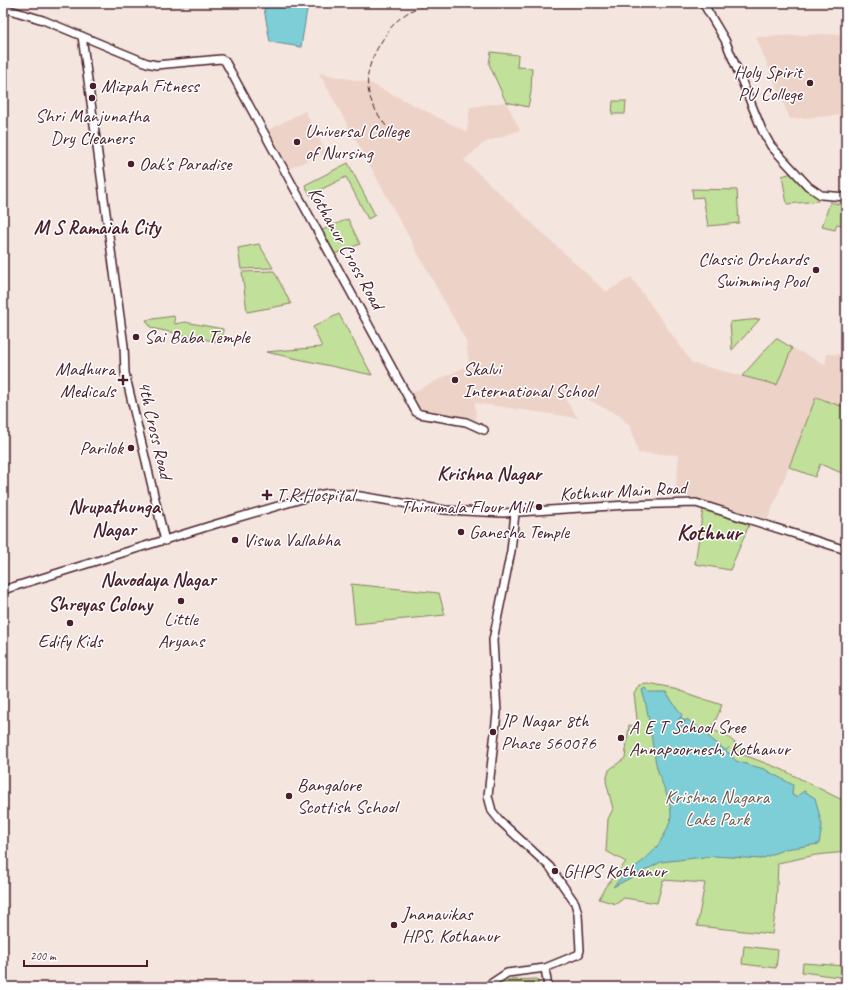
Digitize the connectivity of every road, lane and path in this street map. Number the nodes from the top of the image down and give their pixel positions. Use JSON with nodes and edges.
{"nodes":[{"id":1,"x":703,"y":3,"type":"edge"},
{"id":2,"x":706,"y":3,"type":"edge"},
{"id":3,"x":3,"y":8,"type":"edge"},
{"id":4,"x":82,"y":36,"type":"junction"},
{"id":5,"x":846,"y":194,"type":"edge"},
{"id":6,"x":846,"y":197,"type":"edge"},
{"id":7,"x":484,"y":430,"type":"dead end"},
{"id":8,"x":515,"y":513,"type":"junction"},
{"id":9,"x":165,"y":541,"type":"junction"},
{"id":10,"x":846,"y":550,"type":"edge"},
{"id":11,"x":3,"y":590,"type":"edge"},
{"id":12,"x":545,"y":968,"type":"junction"},
{"id":13,"x":486,"y":987,"type":"edge"},
{"id":14,"x":548,"y":987,"type":"edge"}],
"edges":[{"from":1,"to":6,"type":"street"},
{"from":2,"to":5,"type":"street"},
{"from":3,"to":4,"type":"street"},
{"from":4,"to":7,"type":"street","name":"Kothanur Cross Road"},
{"from":4,"to":9,"type":"street","name":"4th Cross Road"},
{"from":8,"to":9,"type":"street","name":"Kothnur Main Road"},
{"from":8,"to":10,"type":"street","name":"Kothnur Main Road"},
{"from":8,"to":12,"type":"street"},
{"from":9,"to":11,"type":"street","name":"Kothnur Main Road"},
{"from":12,"to":13,"type":"street"},
{"from":12,"to":14,"type":"street"}]}
